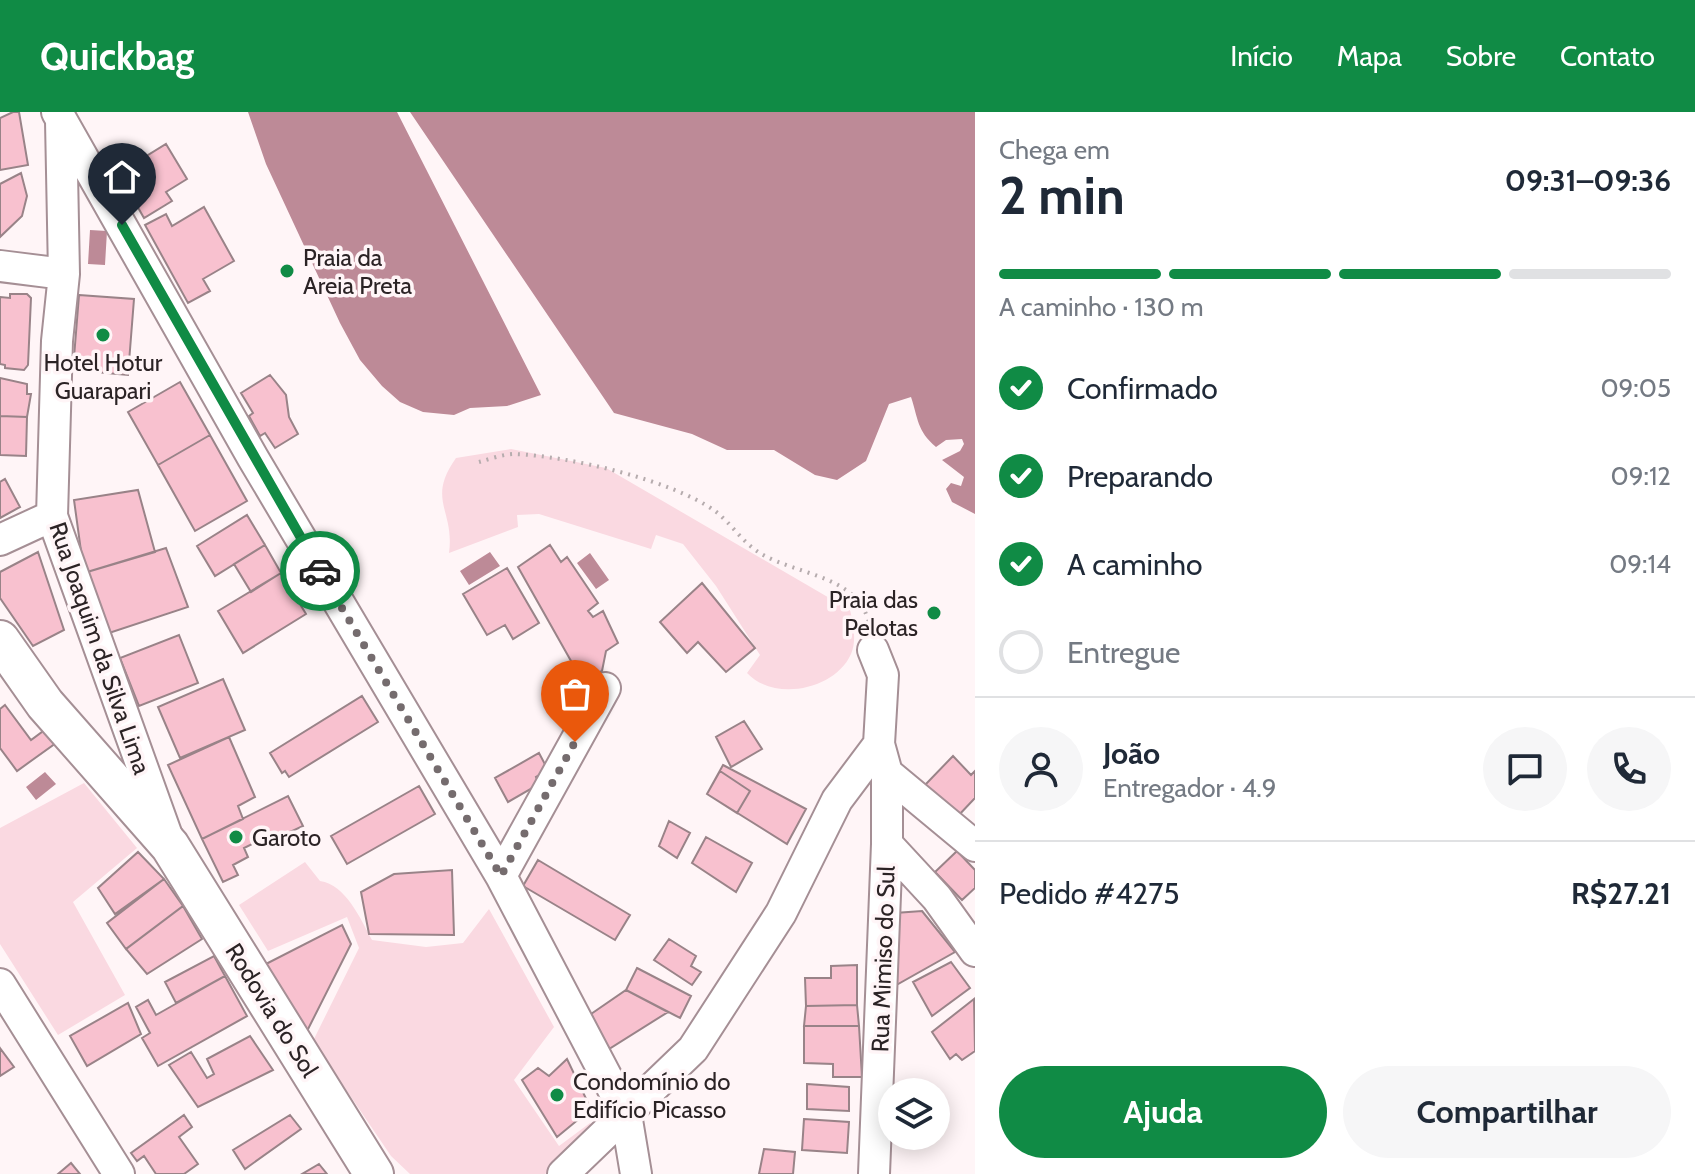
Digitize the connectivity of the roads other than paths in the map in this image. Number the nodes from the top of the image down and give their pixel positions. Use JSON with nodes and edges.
{"nodes":[{"id":1,"x":59,"y":115,"type":"edge"},
{"id":2,"x":0,"y":266,"type":"edge"},
{"id":3,"x":64,"y":274,"type":"junction"},
{"id":4,"x":52,"y":516,"type":"junction"},
{"id":5,"x":0,"y":540,"type":"edge"},
{"id":6,"x":0,"y":640,"type":"edge"},
{"id":7,"x":873,"y":650,"type":"road end"},
{"id":8,"x":605,"y":688,"type":"dead end"},
{"id":9,"x":879,"y":744,"type":"junction"},
{"id":10,"x":887,"y":773,"type":"junction"},
{"id":11,"x":887,"y":844,"type":"junction"},
{"id":12,"x":170,"y":846,"type":"junction"},
{"id":13,"x":975,"y":846,"type":"edge"},
{"id":14,"x":501,"y":876,"type":"junction"},
{"id":15,"x":975,"y":951,"type":"edge"},
{"id":16,"x":0,"y":984,"type":"edge"},
{"id":17,"x":626,"y":1114,"type":"junction"},
{"id":18,"x":119,"y":1174,"type":"edge"},
{"id":19,"x":374,"y":1174,"type":"edge"},
{"id":20,"x":563,"y":1174,"type":"edge"},
{"id":21,"x":636,"y":1174,"type":"edge"},
{"id":22,"x":874,"y":1174,"type":"edge"}],
"edges":[{"from":1,"to":3,"type":"street","name":"Rua Joaquim da Silva Lima"},
{"from":1,"to":14,"type":"street"},
{"from":2,"to":3,"type":"street"},
{"from":3,"to":4,"type":"street","name":"Rua Joaquim da Silva Lima"},
{"from":4,"to":5,"type":"street"},
{"from":4,"to":12,"type":"street","name":"Rua Joaquim da Silva Lima"},
{"from":6,"to":12,"type":"main road","name":"Rodovia do Sol"},
{"from":7,"to":9,"type":"street"},
{"from":8,"to":14,"type":"street"},
{"from":9,"to":10,"type":"street","name":"Rua Mimiso do Sul"},
{"from":9,"to":17,"type":"street"},
{"from":10,"to":11,"type":"street","name":"Rua Mimiso do Sul"},
{"from":10,"to":13,"type":"street"},
{"from":11,"to":15,"type":"street"},
{"from":11,"to":22,"type":"street","name":"Rua Mimiso do Sul"},
{"from":12,"to":19,"type":"main road","name":"Rodovia do Sol"},
{"from":14,"to":17,"type":"street"},
{"from":16,"to":18,"type":"street"},
{"from":17,"to":20,"type":"street"},
{"from":17,"to":21,"type":"street"}]}
